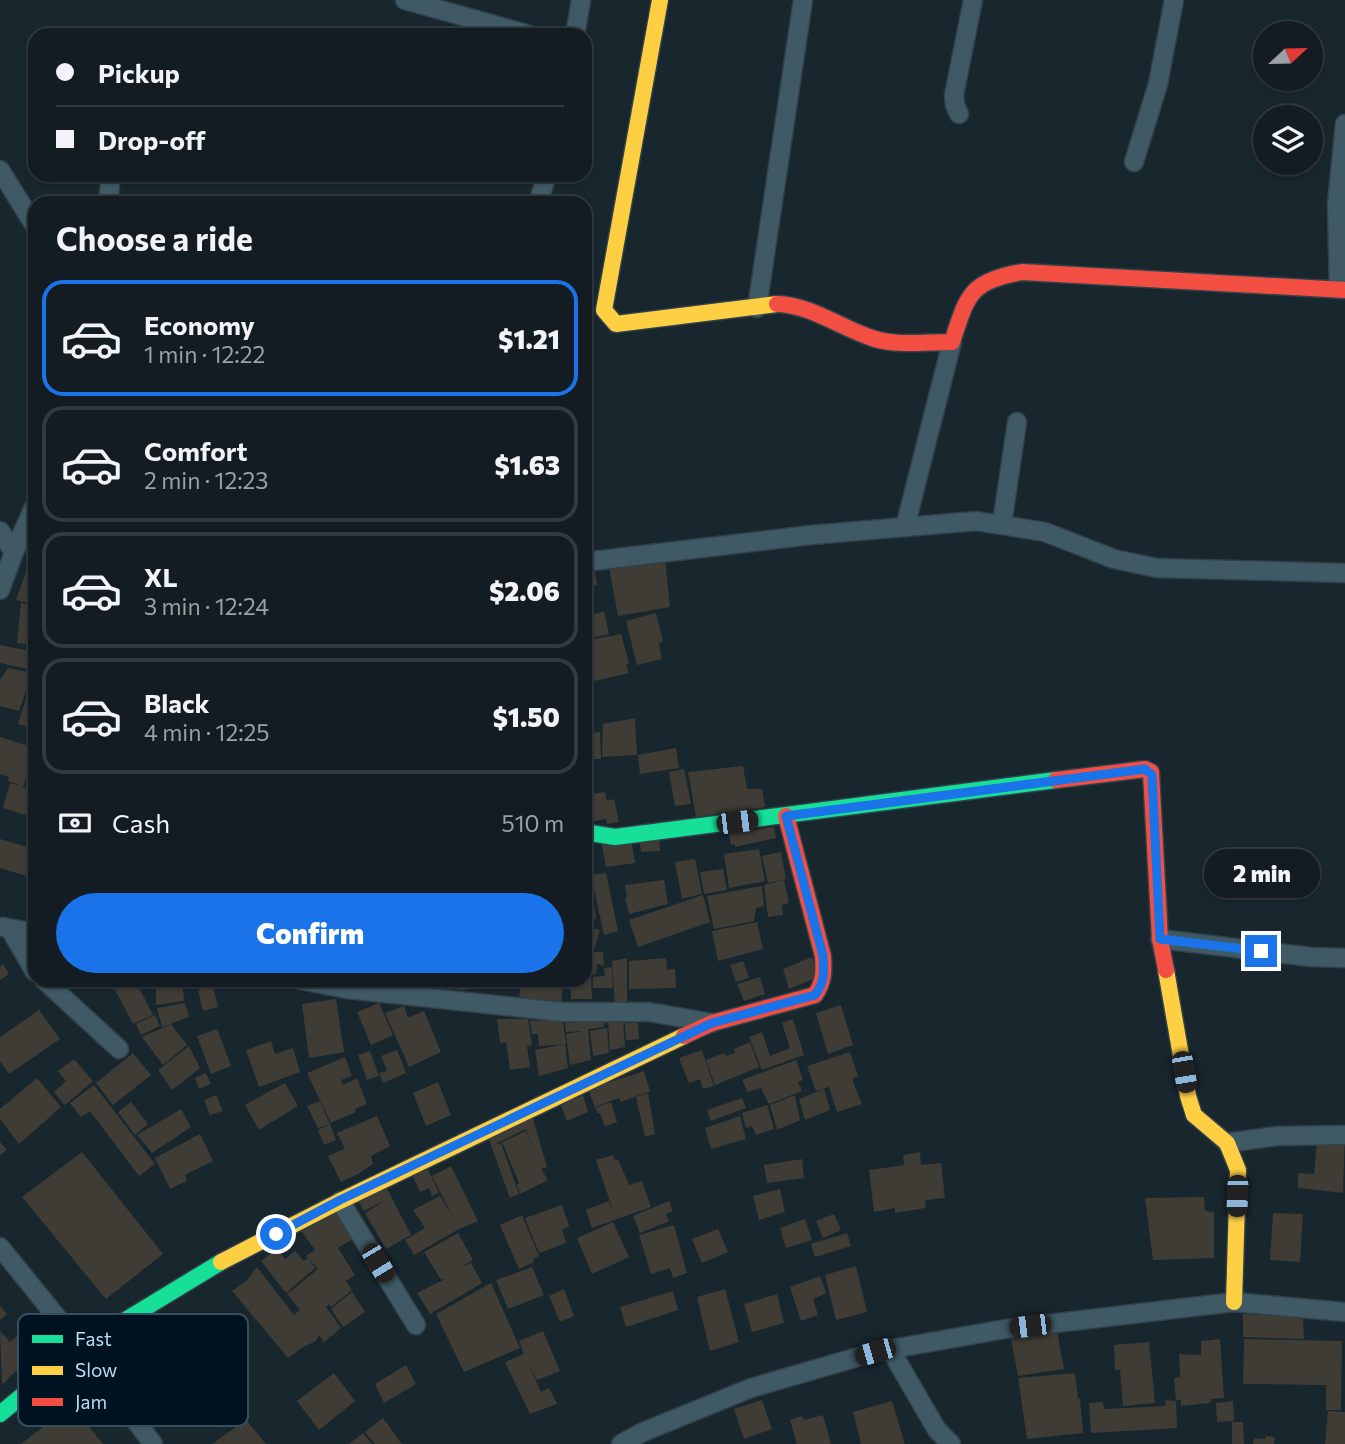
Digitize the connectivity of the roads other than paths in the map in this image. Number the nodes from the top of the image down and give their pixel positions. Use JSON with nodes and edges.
{"nodes":[{"id":1,"x":405,"y":0,"type":"edge"},
{"id":2,"x":581,"y":0,"type":"edge"},
{"id":3,"x":660,"y":0,"type":"edge"},
{"id":4,"x":803,"y":0,"type":"edge"},
{"id":5,"x":973,"y":0,"type":"edge"},
{"id":6,"x":1174,"y":0,"type":"edge"},
{"id":7,"x":505,"y":28,"type":"edge"},
{"id":8,"x":576,"y":28,"type":"edge"},
{"id":9,"x":959,"y":114,"type":"dead end"},
{"id":10,"x":1345,"y":124,"type":"edge"},
{"id":11,"x":1134,"y":162,"type":"dead end"},
{"id":12,"x":0,"y":170,"type":"edge"},
{"id":13,"x":28,"y":215,"type":"edge"},
{"id":14,"x":1342,"y":290,"type":"edge"},
{"id":15,"x":757,"y":308,"type":"junction"},
{"id":16,"x":952,"y":342,"type":"junction"},
{"id":17,"x":1017,"y":422,"type":"dead end"},
{"id":18,"x":1002,"y":524,"type":"junction"},
{"id":19,"x":905,"y":527,"type":"junction"},
{"id":20,"x":0,"y":531,"type":"edge"},
{"id":21,"x":28,"y":532,"type":"edge"},
{"id":22,"x":14,"y":552,"type":"junction"},
{"id":23,"x":592,"y":561,"type":"edge"},
{"id":24,"x":1345,"y":573,"type":"edge"},
{"id":25,"x":0,"y":590,"type":"edge"},
{"id":26,"x":786,"y":816,"type":"junction"},
{"id":27,"x":592,"y":833,"type":"edge"},
{"id":28,"x":5,"y":927,"type":"edge"},
{"id":29,"x":28,"y":932,"type":"edge"},
{"id":30,"x":1160,"y":939,"type":"junction"},
{"id":31,"x":1345,"y":958,"type":"edge"},
{"id":32,"x":28,"y":962,"type":"edge"},
{"id":33,"x":52,"y":987,"type":"edge"},
{"id":34,"x":337,"y":987,"type":"edge"},
{"id":35,"x":712,"y":1023,"type":"junction"},
{"id":36,"x":119,"y":1049,"type":"dead end"},
{"id":37,"x":1345,"y":1135,"type":"edge"},
{"id":38,"x":1227,"y":1143,"type":"junction"},
{"id":39,"x":340,"y":1200,"type":"junction"},
{"id":40,"x":0,"y":1247,"type":"edge"},
{"id":41,"x":1234,"y":1302,"type":"junction"},
{"id":42,"x":1345,"y":1312,"type":"edge"},
{"id":43,"x":54,"y":1314,"type":"edge"},
{"id":44,"x":135,"y":1314,"type":"edge"},
{"id":45,"x":416,"y":1325,"type":"dead end"},
{"id":46,"x":890,"y":1349,"type":"junction"},
{"id":47,"x":18,"y":1399,"type":"edge"},
{"id":48,"x":0,"y":1414,"type":"edge"},
{"id":49,"x":140,"y":1426,"type":"edge"},
{"id":50,"x":153,"y":1444,"type":"edge"},
{"id":51,"x":621,"y":1444,"type":"edge"},
{"id":52,"x":951,"y":1444,"type":"edge"}],
"edges":[{"from":1,"to":7,"type":"street"},
{"from":2,"to":8,"type":"street"},
{"from":3,"to":15,"type":"street"},
{"from":4,"to":15,"type":"street"},
{"from":5,"to":9,"type":"street"},
{"from":6,"to":11,"type":"street"},
{"from":10,"to":14,"type":"street"},
{"from":12,"to":13,"type":"street"},
{"from":14,"to":16,"type":"street"},
{"from":15,"to":16,"type":"street"},
{"from":16,"to":19,"type":"street"},
{"from":17,"to":18,"type":"street"},
{"from":18,"to":19,"type":"street"},
{"from":18,"to":24,"type":"street"},
{"from":19,"to":23,"type":"street"},
{"from":20,"to":22,"type":"street"},
{"from":21,"to":22,"type":"street"},
{"from":22,"to":25,"type":"street"},
{"from":26,"to":27,"type":"street"},
{"from":26,"to":30,"type":"street"},
{"from":26,"to":35,"type":"street"},
{"from":28,"to":29,"type":"street"},
{"from":28,"to":32,"type":"street"},
{"from":30,"to":31,"type":"street"},
{"from":30,"to":38,"type":"street"},
{"from":33,"to":36,"type":"street"},
{"from":34,"to":35,"type":"street"},
{"from":35,"to":39,"type":"street"},
{"from":37,"to":38,"type":"street"},
{"from":38,"to":41,"type":"street"},
{"from":39,"to":44,"type":"street"},
{"from":39,"to":45,"type":"street"},
{"from":40,"to":43,"type":"street"},
{"from":41,"to":42,"type":"street"},
{"from":41,"to":46,"type":"street"},
{"from":46,"to":51,"type":"street"},
{"from":46,"to":52,"type":"street"},
{"from":47,"to":48,"type":"street"},
{"from":49,"to":50,"type":"street"}]}
